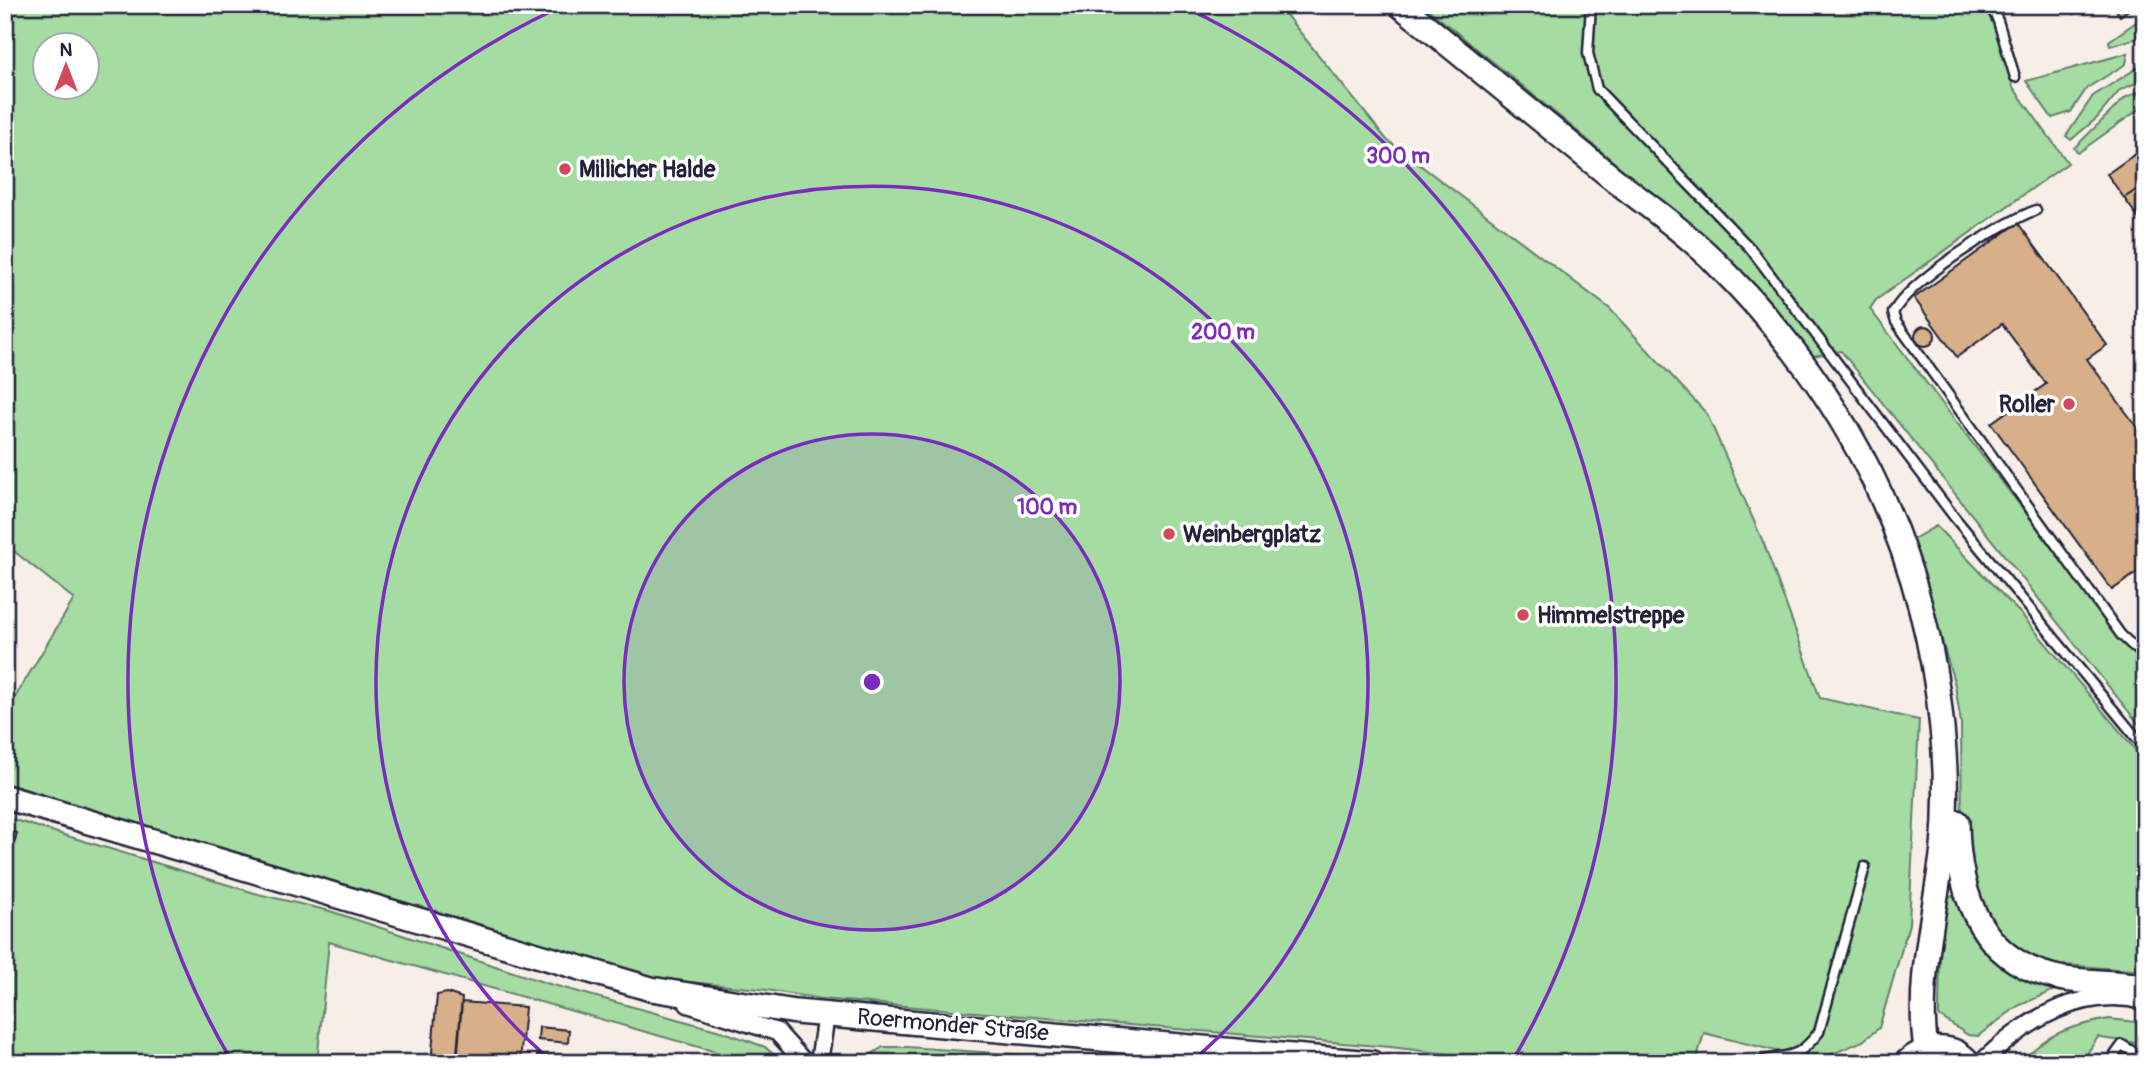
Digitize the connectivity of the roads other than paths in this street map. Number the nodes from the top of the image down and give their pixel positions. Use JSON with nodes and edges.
{"nodes":[{"id":1,"x":1400,"y":5,"type":"edge"},
{"id":2,"x":1591,"y":5,"type":"edge"},
{"id":3,"x":1990,"y":5,"type":"edge"},
{"id":4,"x":2015,"y":77,"type":"dead end"},
{"id":5,"x":2036,"y":210,"type":"dead end"},
{"id":6,"x":2145,"y":650,"type":"edge"},
{"id":7,"x":1934,"y":657,"type":"junction"},
{"id":8,"x":2145,"y":748,"type":"edge"},
{"id":9,"x":5,"y":797,"type":"edge"},
{"id":10,"x":1865,"y":867,"type":"dead end"},
{"id":11,"x":2145,"y":987,"type":"edge"},
{"id":12,"x":651,"y":989,"type":"junction"},
{"id":13,"x":2145,"y":1002,"type":"edge"},
{"id":14,"x":826,"y":1014,"type":"junction"},
{"id":15,"x":1926,"y":1049,"type":"junction"},
{"id":16,"x":2145,"y":1059,"type":"edge"},
{"id":17,"x":805,"y":1063,"type":"edge"},
{"id":18,"x":819,"y":1063,"type":"edge"},
{"id":19,"x":1372,"y":1063,"type":"edge"},
{"id":20,"x":1756,"y":1063,"type":"edge"},
{"id":21,"x":1906,"y":1063,"type":"edge"},
{"id":22,"x":1969,"y":1063,"type":"edge"},
{"id":23,"x":1981,"y":1063,"type":"edge"},
{"id":24,"x":2109,"y":1063,"type":"edge"}],
"edges":[{"from":1,"to":7,"type":"main road"},
{"from":2,"to":8,"type":"lane"},
{"from":3,"to":4,"type":"lane"},
{"from":5,"to":6,"type":"lane"},
{"from":7,"to":11,"type":"main road"},
{"from":7,"to":15,"type":"main road"},
{"from":9,"to":12,"type":"main road","name":"Roermonder Straße"},
{"from":10,"to":20,"type":"lane"},
{"from":12,"to":14,"type":"main road","name":"Roermonder Straße"},
{"from":12,"to":17,"type":"street"},
{"from":13,"to":23,"type":"street"},
{"from":14,"to":18,"type":"street"},
{"from":14,"to":19,"type":"main road","name":"Roermonder Straße"},
{"from":15,"to":21,"type":"main road"},
{"from":15,"to":22,"type":"main road"},
{"from":16,"to":24,"type":"lane"}]}
